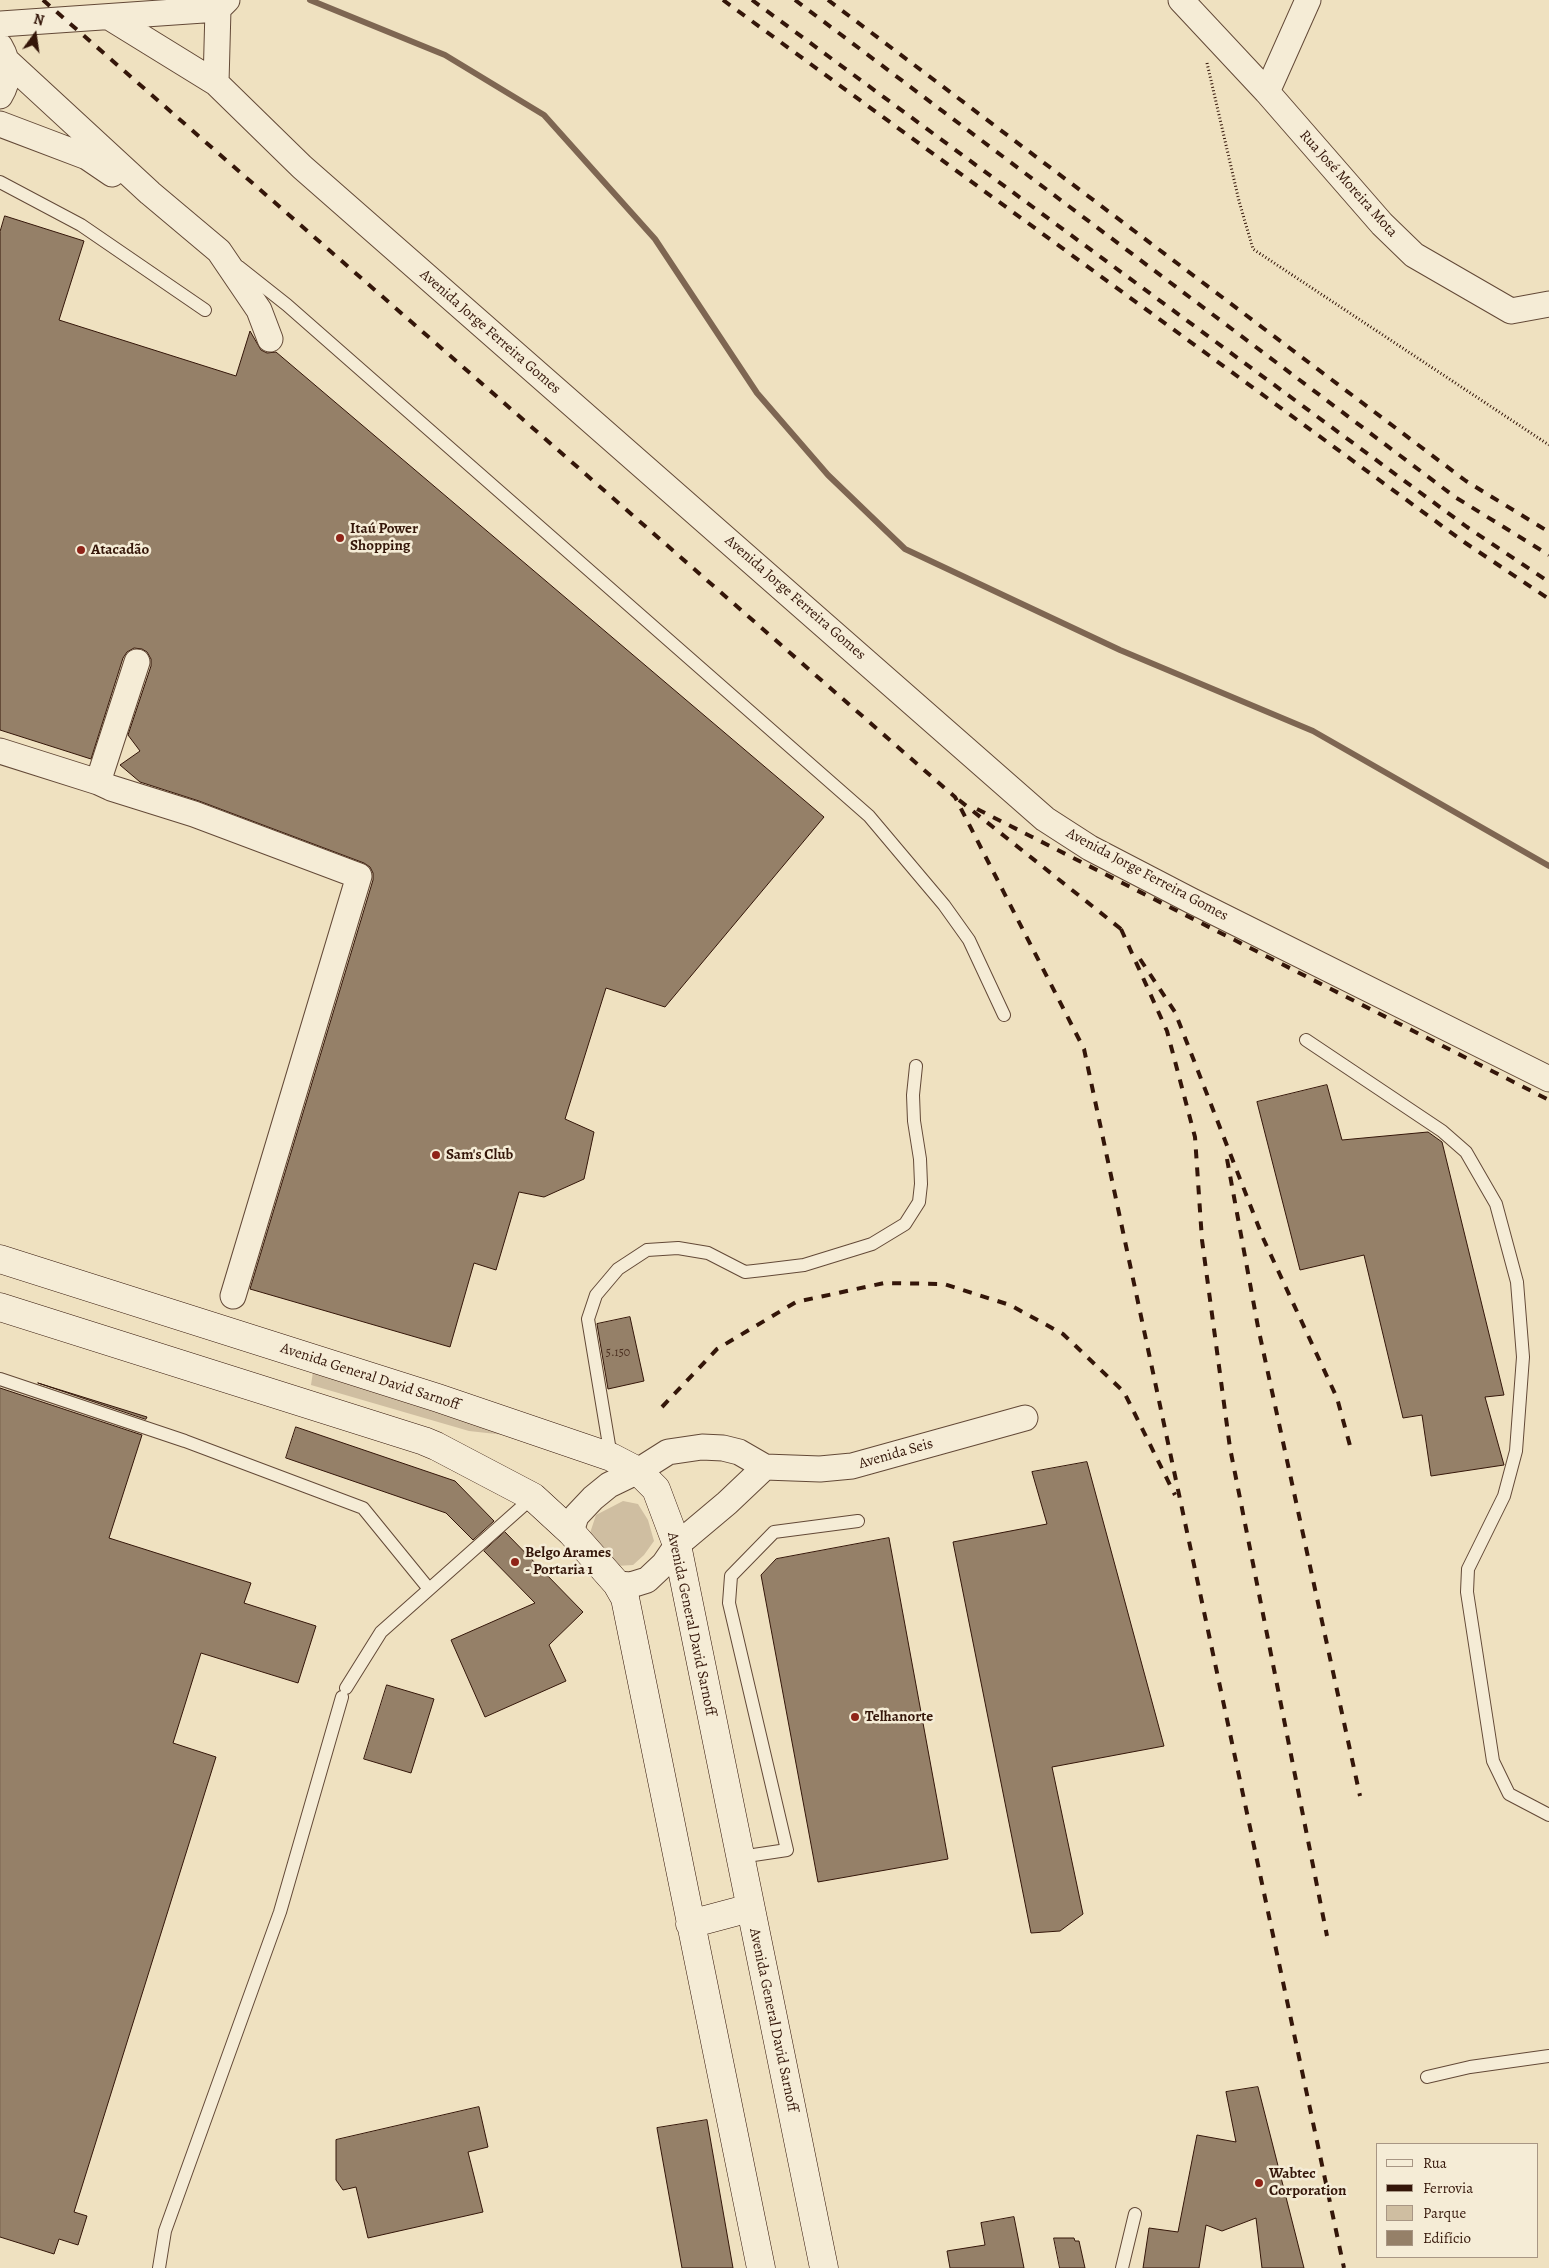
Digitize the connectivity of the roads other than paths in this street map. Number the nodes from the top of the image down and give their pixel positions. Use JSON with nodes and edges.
{"nodes":[{"id":1,"x":1181,"y":0,"type":"edge"},
{"id":2,"x":1308,"y":0,"type":"edge"},
{"id":3,"x":222,"y":5,"type":"edge"},
{"id":4,"x":109,"y":17,"type":"junction"},
{"id":5,"x":42,"y":21,"type":"junction"},
{"id":6,"x":0,"y":24,"type":"edge"},
{"id":7,"x":4,"y":54,"type":"edge"},
{"id":8,"x":216,"y":83,"type":"junction"},
{"id":9,"x":1267,"y":92,"type":"junction"},
{"id":10,"x":0,"y":96,"type":"edge"},
{"id":11,"x":0,"y":124,"type":"edge"},
{"id":12,"x":0,"y":182,"type":"edge"},
{"id":13,"x":150,"y":193,"type":"junction"},
{"id":14,"x":219,"y":251,"type":"junction"},
{"id":15,"x":1549,"y":304,"type":"edge"},
{"id":16,"x":205,"y":310,"type":"dead end"},
{"id":17,"x":270,"y":339,"type":"dead end"},
{"id":18,"x":137,"y":662,"type":"dead end"},
{"id":19,"x":0,"y":751,"type":"edge"},
{"id":20,"x":106,"y":787,"type":"junction"},
{"id":21,"x":1004,"y":1015,"type":"dead end"},
{"id":22,"x":1306,"y":1040,"type":"dead end"},
{"id":23,"x":916,"y":1066,"type":"dead end"},
{"id":24,"x":1549,"y":1079,"type":"edge"},
{"id":25,"x":0,"y":1259,"type":"edge"},
{"id":26,"x":233,"y":1296,"type":"dead end"},
{"id":27,"x":0,"y":1308,"type":"edge"},
{"id":28,"x":0,"y":1379,"type":"edge"},
{"id":29,"x":1025,"y":1418,"type":"dead end"},
{"id":30,"x":611,"y":1456,"type":"junction"},
{"id":31,"x":765,"y":1467,"type":"junction"},
{"id":32,"x":638,"y":1471,"type":"junction"},
{"id":33,"x":533,"y":1498,"type":"junction"},
{"id":34,"x":858,"y":1521,"type":"dead end"},
{"id":35,"x":571,"y":1532,"type":"junction"},
{"id":36,"x":677,"y":1546,"type":"junction"},
{"id":37,"x":617,"y":1584,"type":"junction"},
{"id":38,"x":429,"y":1589,"type":"junction"},
{"id":39,"x":1549,"y":1815,"type":"edge"},
{"id":40,"x":740,"y":1857,"type":"junction"},
{"id":41,"x":750,"y":1908,"type":"junction"},
{"id":42,"x":690,"y":1924,"type":"junction"},
{"id":43,"x":1549,"y":2056,"type":"edge"},
{"id":44,"x":1427,"y":2077,"type":"dead end"},
{"id":45,"x":1135,"y":2214,"type":"dead end"},
{"id":46,"x":159,"y":2268,"type":"edge"},
{"id":47,"x":761,"y":2268,"type":"edge"},
{"id":48,"x":824,"y":2268,"type":"edge"},
{"id":49,"x":1122,"y":2268,"type":"edge"}],
"edges":[{"from":1,"to":9,"type":"street","name":"Rua José Moreira Mota"},
{"from":2,"to":9,"type":"street"},
{"from":3,"to":4,"type":"street"},
{"from":3,"to":8,"type":"street"},
{"from":4,"to":5,"type":"street"},
{"from":4,"to":8,"type":"street","name":"Avenida Jorge Ferreira Gomes"},
{"from":5,"to":6,"type":"street"},
{"from":5,"to":7,"type":"street"},
{"from":7,"to":10,"type":"street"},
{"from":7,"to":13,"type":"street"},
{"from":8,"to":24,"type":"street","name":"Avenida Jorge Ferreira Gomes"},
{"from":9,"to":15,"type":"street","name":"Rua José Moreira Mota"},
{"from":11,"to":13,"type":"street"},
{"from":12,"to":16,"type":"lane"},
{"from":13,"to":14,"type":"street"},
{"from":14,"to":17,"type":"street"},
{"from":14,"to":21,"type":"lane"},
{"from":18,"to":20,"type":"street"},
{"from":19,"to":20,"type":"street"},
{"from":20,"to":26,"type":"street"},
{"from":22,"to":39,"type":"lane"},
{"from":23,"to":30,"type":"lane"},
{"from":25,"to":30,"type":"main road","name":"Avenida General David Sarnoff"},
{"from":27,"to":33,"type":"main road"},
{"from":28,"to":38,"type":"lane"},
{"from":29,"to":31,"type":"street","name":"Avenida Seis"},
{"from":30,"to":32,"type":"main road","name":"Avenida General David Sarnoff"},
{"from":31,"to":32,"type":"street","name":"Avenida Seis"},
{"from":31,"to":36,"type":"street"},
{"from":32,"to":35,"type":"street","name":"Avenida Seis"},
{"from":32,"to":36,"type":"main road","name":"Avenida General David Sarnoff"},
{"from":33,"to":35,"type":"main road"},
{"from":33,"to":38,"type":"lane"},
{"from":34,"to":40,"type":"lane"},
{"from":35,"to":37,"type":"main road"},
{"from":36,"to":37,"type":"street"},
{"from":36,"to":40,"type":"main road","name":"Avenida General David Sarnoff"},
{"from":37,"to":42,"type":"main road"},
{"from":38,"to":46,"type":"lane"},
{"from":40,"to":41,"type":"main road","name":"Avenida General David Sarnoff"},
{"from":41,"to":42,"type":"main road"},
{"from":41,"to":48,"type":"main road","name":"Avenida General David Sarnoff"},
{"from":42,"to":47,"type":"main road"},
{"from":43,"to":44,"type":"lane"},
{"from":45,"to":49,"type":"lane"}]}
